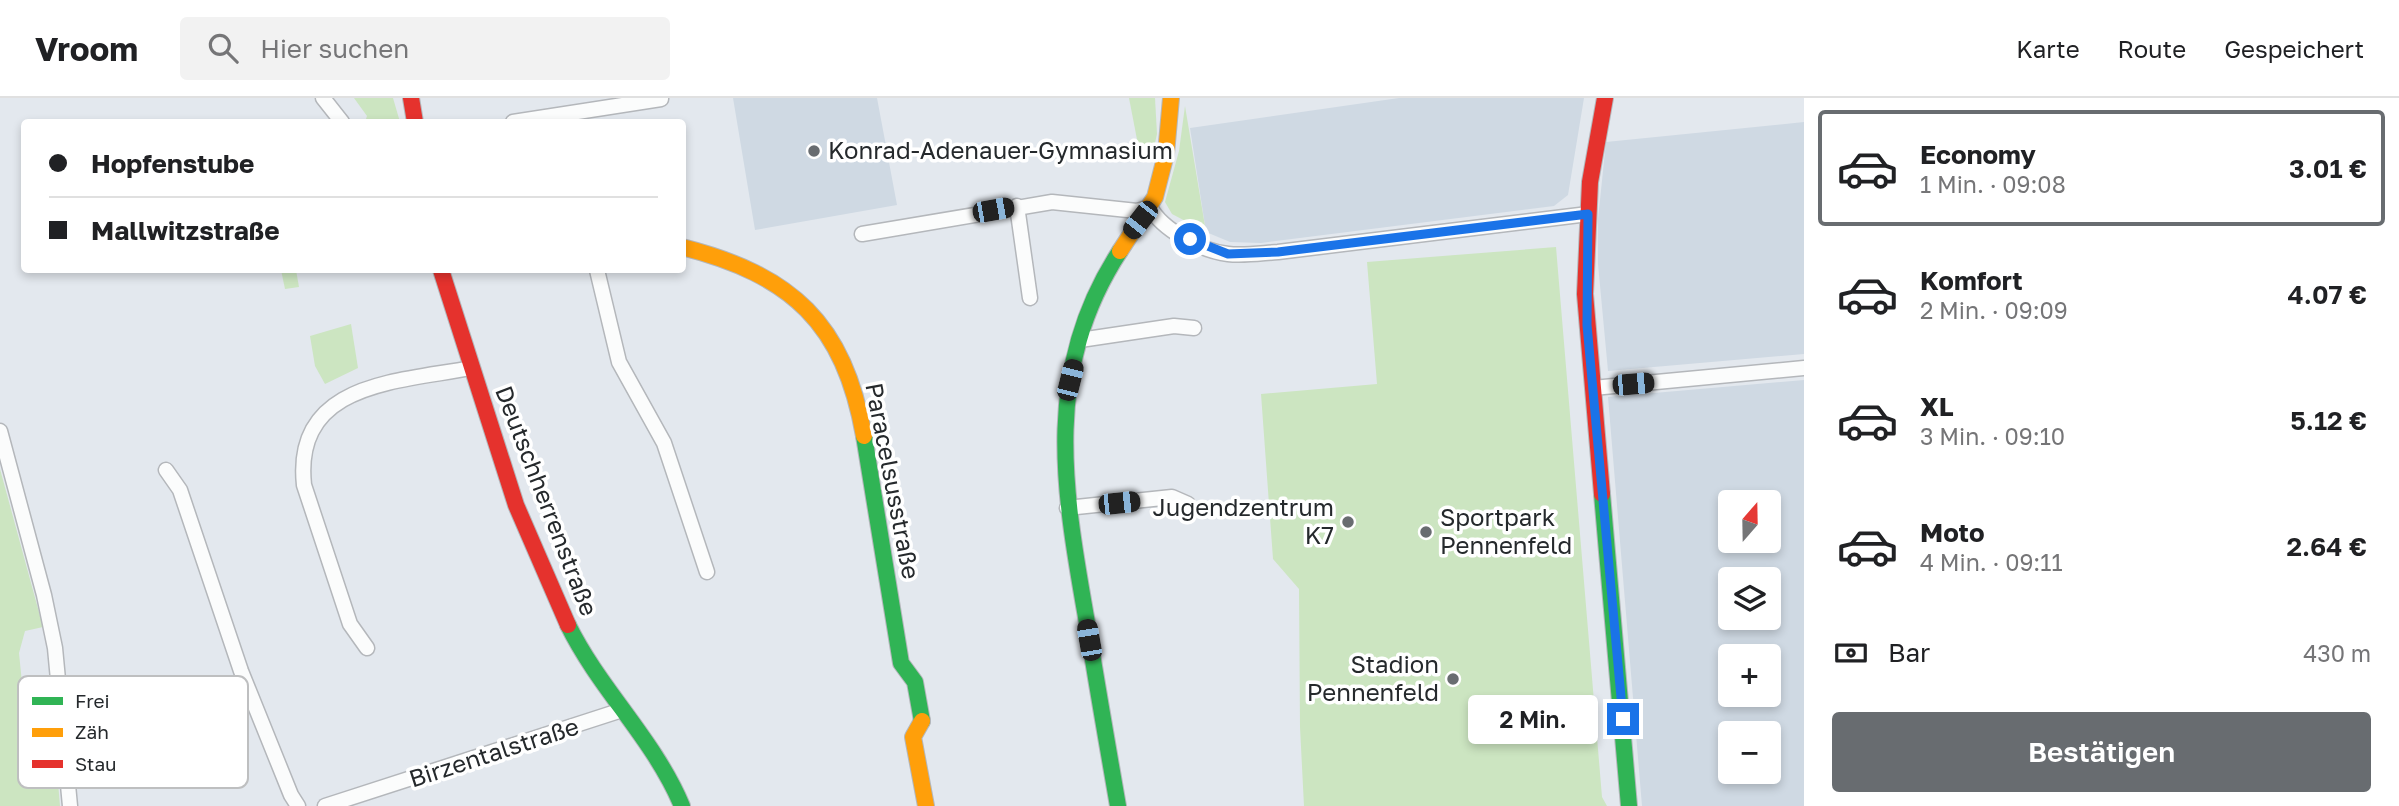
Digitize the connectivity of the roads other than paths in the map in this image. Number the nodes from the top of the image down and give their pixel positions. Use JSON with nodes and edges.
{"nodes":[{"id":1,"x":323,"y":98,"type":"edge"},
{"id":2,"x":411,"y":98,"type":"edge"},
{"id":3,"x":1171,"y":98,"type":"edge"},
{"id":4,"x":1605,"y":98,"type":"edge"},
{"id":5,"x":661,"y":99,"type":"edge"},
{"id":6,"x":340,"y":119,"type":"edge"},
{"id":7,"x":414,"y":119,"type":"edge"},
{"id":8,"x":532,"y":119,"type":"edge"},
{"id":9,"x":1017,"y":206,"type":"junction"},
{"id":10,"x":1150,"y":207,"type":"junction"},
{"id":11,"x":1588,"y":214,"type":"junction"},
{"id":12,"x":862,"y":234,"type":"dead end"},
{"id":13,"x":686,"y":248,"type":"edge"},
{"id":14,"x":442,"y":273,"type":"edge"},
{"id":15,"x":598,"y":273,"type":"edge"},
{"id":16,"x":1030,"y":298,"type":"dead end"},
{"id":17,"x":1194,"y":328,"type":"dead end"},
{"id":18,"x":1080,"y":340,"type":"junction"},
{"id":19,"x":471,"y":368,"type":"junction"},
{"id":20,"x":1804,"y":368,"type":"edge"},
{"id":21,"x":1593,"y":388,"type":"junction"},
{"id":22,"x":0,"y":432,"type":"edge"},
{"id":23,"x":166,"y":470,"type":"dead end"},
{"id":24,"x":1188,"y":504,"type":"dead end"},
{"id":25,"x":1067,"y":508,"type":"junction"},
{"id":26,"x":707,"y":572,"type":"dead end"},
{"id":27,"x":367,"y":648,"type":"dead end"},
{"id":28,"x":58,"y":676,"type":"edge"},
{"id":29,"x":243,"y":676,"type":"edge"},
{"id":30,"x":248,"y":688,"type":"edge"},
{"id":31,"x":622,"y":710,"type":"junction"},
{"id":32,"x":68,"y":788,"type":"edge"},
{"id":33,"x":70,"y":806,"type":"edge"},
{"id":34,"x":298,"y":806,"type":"edge"},
{"id":35,"x":325,"y":806,"type":"edge"},
{"id":36,"x":682,"y":806,"type":"edge"},
{"id":37,"x":926,"y":806,"type":"edge"},
{"id":38,"x":1118,"y":806,"type":"edge"},
{"id":39,"x":1629,"y":806,"type":"edge"}],
"edges":[{"from":1,"to":6,"type":"street"},
{"from":2,"to":7,"type":"street"},
{"from":3,"to":10,"type":"street"},
{"from":4,"to":11,"type":"street"},
{"from":5,"to":8,"type":"street"},
{"from":9,"to":10,"type":"street"},
{"from":9,"to":12,"type":"street"},
{"from":9,"to":16,"type":"street"},
{"from":10,"to":11,"type":"street"},
{"from":10,"to":18,"type":"street"},
{"from":11,"to":21,"type":"street"},
{"from":13,"to":37,"type":"street","name":"Paracelsusstraße"},
{"from":14,"to":19,"type":"street","name":"Deutschherrenstraße"},
{"from":15,"to":26,"type":"street"},
{"from":17,"to":18,"type":"street"},
{"from":18,"to":25,"type":"street"},
{"from":19,"to":27,"type":"street"},
{"from":19,"to":31,"type":"street","name":"Deutschherrenstraße"},
{"from":20,"to":21,"type":"street"},
{"from":21,"to":39,"type":"street"},
{"from":22,"to":28,"type":"street"},
{"from":23,"to":29,"type":"street"},
{"from":24,"to":25,"type":"street"},
{"from":25,"to":38,"type":"street"},
{"from":30,"to":34,"type":"street"},
{"from":31,"to":35,"type":"street","name":"Birzentalstraße"},
{"from":31,"to":36,"type":"street","name":"Deutschherrenstraße"},
{"from":32,"to":33,"type":"street"}]}
